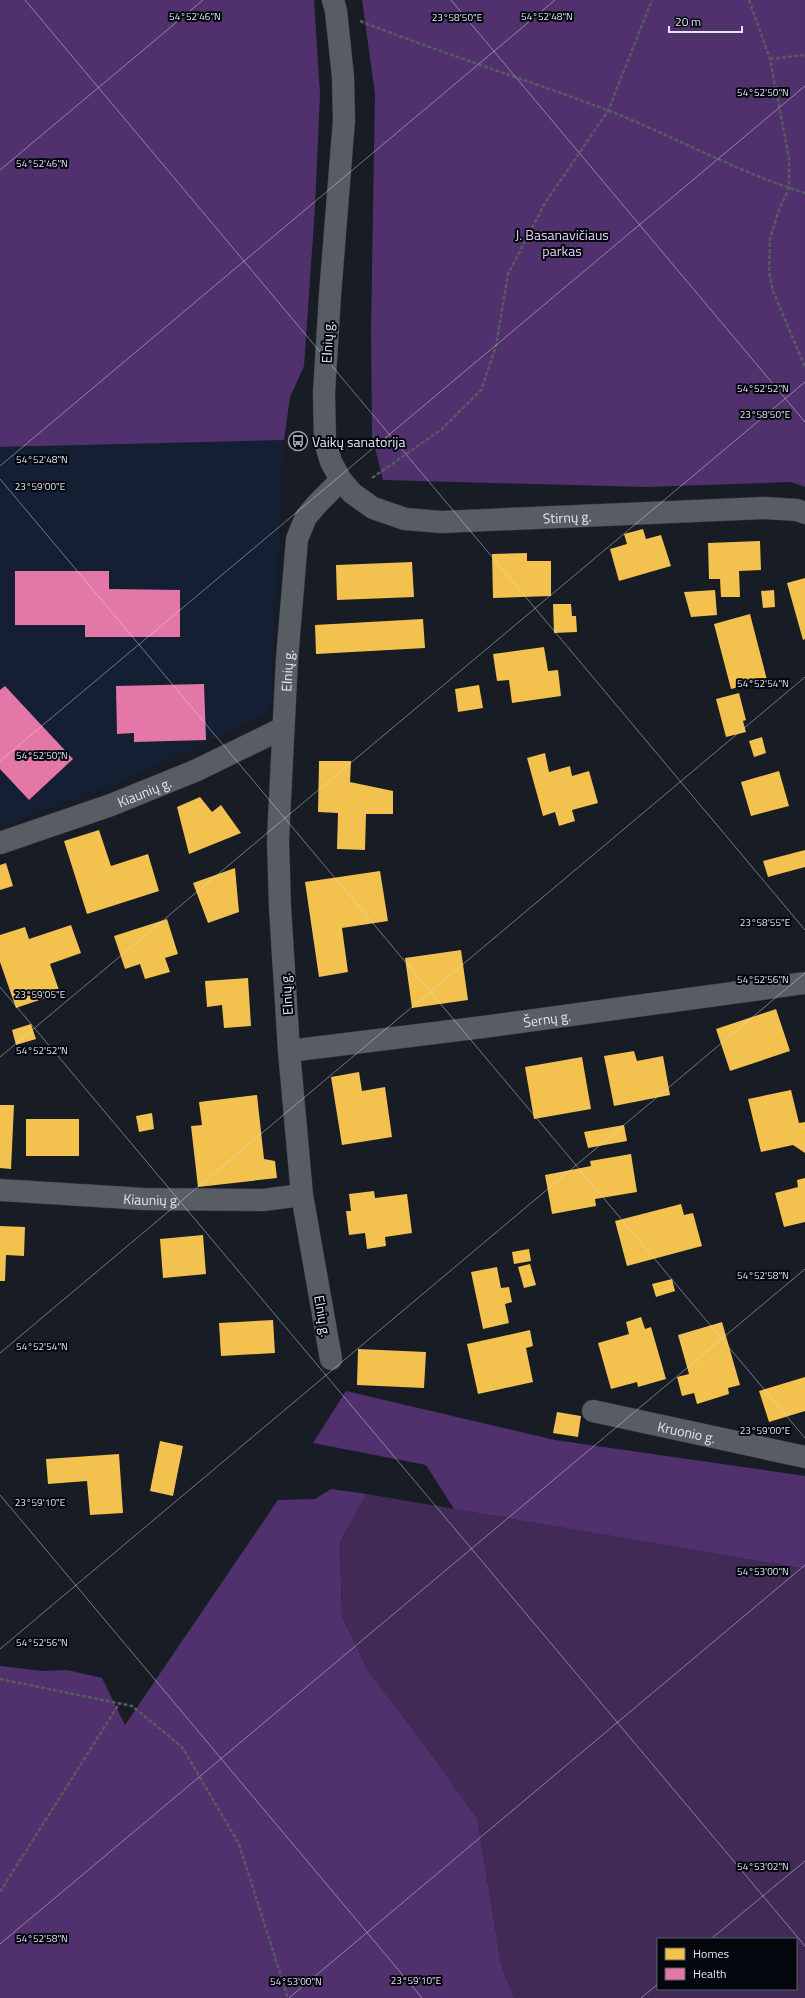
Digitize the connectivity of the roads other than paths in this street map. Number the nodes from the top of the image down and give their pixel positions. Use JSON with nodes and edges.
{"nodes":[{"id":1,"x":332,"y":0,"type":"edge"},
{"id":2,"x":346,"y":487,"type":"junction"},
{"id":3,"x":805,"y":513,"type":"edge"},
{"id":4,"x":283,"y":728,"type":"junction"},
{"id":5,"x":0,"y":843,"type":"edge"},
{"id":6,"x":805,"y":983,"type":"edge"},
{"id":7,"x":289,"y":1051,"type":"junction"},
{"id":8,"x":0,"y":1190,"type":"edge"},
{"id":9,"x":302,"y":1195,"type":"junction"},
{"id":10,"x":331,"y":1359,"type":"dead end"},
{"id":11,"x":592,"y":1411,"type":"dead end"},
{"id":12,"x":805,"y":1457,"type":"edge"}],
"edges":[{"from":1,"to":2,"type":"street","name":"Elnių g."},
{"from":2,"to":3,"type":"street","name":"Stirnų g."},
{"from":2,"to":4,"type":"street","name":"Elnių g."},
{"from":4,"to":5,"type":"street","name":"Kiaunių g."},
{"from":4,"to":7,"type":"street","name":"Elnių g."},
{"from":6,"to":7,"type":"street","name":"Šernų g."},
{"from":7,"to":9,"type":"street","name":"Elnių g."},
{"from":8,"to":9,"type":"street","name":"Kiaunių g."},
{"from":9,"to":10,"type":"street","name":"Elnių g."},
{"from":11,"to":12,"type":"street","name":"Kruonio g."}]}
